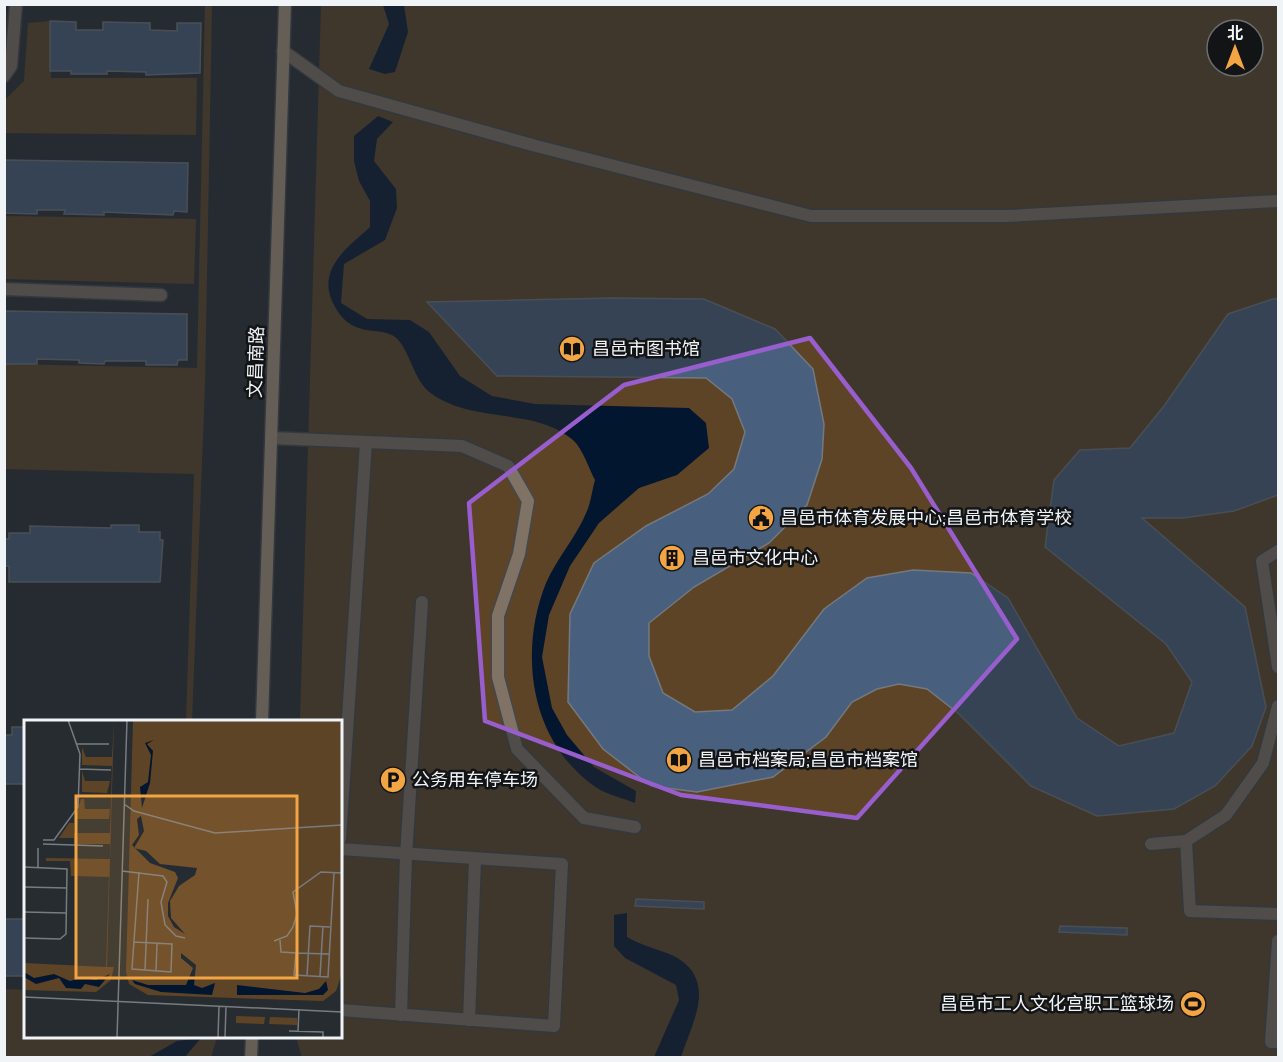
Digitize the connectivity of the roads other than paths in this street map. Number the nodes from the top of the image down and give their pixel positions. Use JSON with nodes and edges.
{"nodes":[{"id":1,"x":16,"y":4,"type":"edge"},
{"id":2,"x":285,"y":4,"type":"edge"},
{"id":3,"x":283,"y":51,"type":"junction"},
{"id":4,"x":4,"y":76,"type":"edge"},
{"id":5,"x":1278,"y":201,"type":"edge"},
{"id":6,"x":4,"y":289,"type":"edge"},
{"id":7,"x":161,"y":295,"type":"dead end"},
{"id":8,"x":272,"y":438,"type":"junction"},
{"id":9,"x":366,"y":442,"type":"junction"},
{"id":10,"x":1278,"y":551,"type":"edge"},
{"id":11,"x":422,"y":602,"type":"dead end"},
{"id":12,"x":1278,"y":667,"type":"edge"},
{"id":13,"x":1278,"y":706,"type":"edge"},
{"id":14,"x":262,"y":720,"type":"edge"},
{"id":15,"x":342,"y":808,"type":"edge"},
{"id":16,"x":635,"y":827,"type":"dead end"},
{"id":17,"x":1186,"y":841,"type":"junction"},
{"id":18,"x":1151,"y":844,"type":"dead end"},
{"id":19,"x":342,"y":849,"type":"edge"},
{"id":20,"x":406,"y":856,"type":"junction"},
{"id":21,"x":475,"y":860,"type":"junction"},
{"id":22,"x":1278,"y":914,"type":"edge"},
{"id":23,"x":1278,"y":941,"type":"edge"},
{"id":24,"x":342,"y":1010,"type":"edge"},
{"id":25,"x":401,"y":1015,"type":"junction"},
{"id":26,"x":469,"y":1020,"type":"junction"},
{"id":27,"x":252,"y":1038,"type":"edge"},
{"id":28,"x":1278,"y":1042,"type":"edge"},
{"id":29,"x":251,"y":1058,"type":"edge"}],
"edges":[{"from":1,"to":4,"type":"street"},
{"from":2,"to":3,"type":"street","name":"文昌南路"},
{"from":3,"to":5,"type":"street"},
{"from":3,"to":8,"type":"street","name":"文昌南路"},
{"from":6,"to":7,"type":"street"},
{"from":8,"to":9,"type":"street"},
{"from":8,"to":14,"type":"street","name":"文昌南路"},
{"from":9,"to":15,"type":"street"},
{"from":9,"to":16,"type":"street"},
{"from":10,"to":12,"type":"street"},
{"from":11,"to":20,"type":"street"},
{"from":13,"to":17,"type":"street"},
{"from":17,"to":18,"type":"street"},
{"from":17,"to":22,"type":"street"},
{"from":19,"to":20,"type":"street"},
{"from":20,"to":21,"type":"street"},
{"from":20,"to":25,"type":"street"},
{"from":21,"to":26,"type":"street"},
{"from":21,"to":26,"type":"street"},
{"from":23,"to":28,"type":"street"},
{"from":24,"to":25,"type":"street"},
{"from":25,"to":26,"type":"street"},
{"from":27,"to":29,"type":"street"}]}
